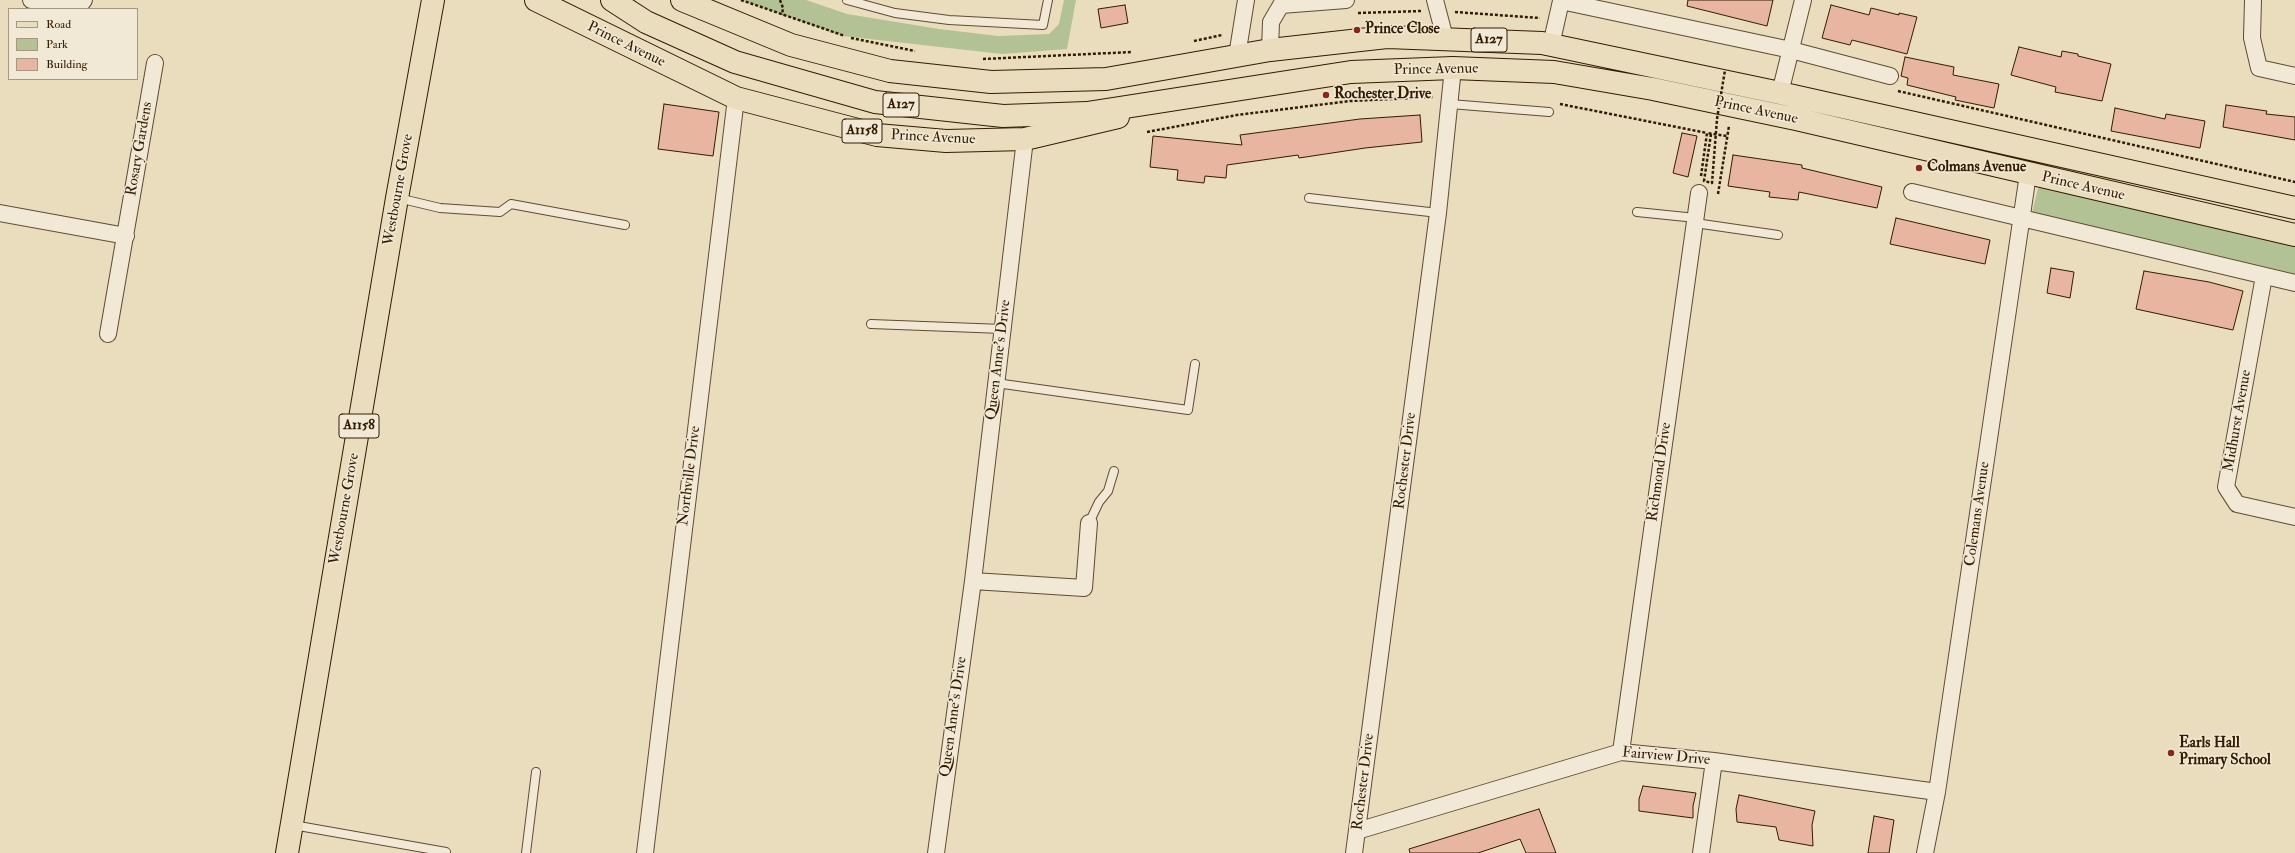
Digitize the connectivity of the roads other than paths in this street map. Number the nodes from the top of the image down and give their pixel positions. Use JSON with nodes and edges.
{"nodes":[{"id":1,"x":31,"y":0,"type":"edge"},
{"id":2,"x":84,"y":0,"type":"edge"},
{"id":3,"x":433,"y":0,"type":"edge"},
{"id":4,"x":536,"y":0,"type":"edge"},
{"id":5,"x":612,"y":0,"type":"edge"},
{"id":6,"x":682,"y":0,"type":"edge"},
{"id":7,"x":847,"y":0,"type":"edge"},
{"id":8,"x":1048,"y":0,"type":"edge"},
{"id":9,"x":1246,"y":0,"type":"edge"},
{"id":10,"x":1275,"y":0,"type":"edge"},
{"id":11,"x":1346,"y":0,"type":"edge"},
{"id":12,"x":1435,"y":0,"type":"edge"},
{"id":13,"x":1803,"y":0,"type":"edge"},
{"id":14,"x":2253,"y":0,"type":"edge"},
{"id":15,"x":1271,"y":22,"type":"junction"},
{"id":16,"x":1445,"y":38,"type":"junction"},
{"id":17,"x":1551,"y":45,"type":"junction"},
{"id":18,"x":1270,"y":50,"type":"junction"},
{"id":19,"x":1791,"y":50,"type":"junction"},
{"id":20,"x":1237,"y":56,"type":"junction"},
{"id":21,"x":155,"y":63,"type":"dead end"},
{"id":22,"x":1454,"y":68,"type":"junction"},
{"id":23,"x":2295,"y":76,"type":"edge"},
{"id":24,"x":1892,"y":83,"type":"road end"},
{"id":25,"x":1780,"y":93,"type":"junction"},
{"id":26,"x":1208,"y":94,"type":"junction"},
{"id":27,"x":736,"y":98,"type":"junction"},
{"id":28,"x":1450,"y":100,"type":"junction"},
{"id":29,"x":1549,"y":112,"type":"dead end"},
{"id":30,"x":1025,"y":139,"type":"junction"},
{"id":31,"x":2028,"y":174,"type":"junction"},
{"id":32,"x":1912,"y":192,"type":"dead end"},
{"id":33,"x":1699,"y":193,"type":"road end"},
{"id":34,"x":397,"y":198,"type":"junction"},
{"id":35,"x":1309,"y":198,"type":"dead end"},
{"id":36,"x":2295,"y":208,"type":"edge"},
{"id":37,"x":1637,"y":212,"type":"dead end"},
{"id":38,"x":0,"y":213,"type":"edge"},
{"id":39,"x":1438,"y":213,"type":"junction"},
{"id":40,"x":2021,"y":218,"type":"junction"},
{"id":41,"x":1695,"y":220,"type":"junction"},
{"id":42,"x":625,"y":225,"type":"dead end"},
{"id":43,"x":1778,"y":235,"type":"dead end"},
{"id":44,"x":2295,"y":235,"type":"edge"},
{"id":45,"x":126,"y":236,"type":"junction"},
{"id":46,"x":2264,"y":276,"type":"junction"},
{"id":47,"x":2295,"y":283,"type":"edge"},
{"id":48,"x":870,"y":324,"type":"dead end"},
{"id":49,"x":1003,"y":329,"type":"junction"},
{"id":50,"x":108,"y":334,"type":"dead end"},
{"id":51,"x":1195,"y":364,"type":"dead end"},
{"id":52,"x":996,"y":383,"type":"junction"},
{"id":53,"x":1114,"y":471,"type":"dead end"},
{"id":54,"x":2295,"y":517,"type":"edge"},
{"id":55,"x":1089,"y":523,"type":"joint"},
{"id":56,"x":973,"y":581,"type":"junction"},
{"id":57,"x":1620,"y":752,"type":"junction"},
{"id":58,"x":1714,"y":761,"type":"junction"},
{"id":59,"x":536,"y":772,"type":"dead end"},
{"id":60,"x":1937,"y":792,"type":"junction"},
{"id":61,"x":292,"y":824,"type":"junction"},
{"id":62,"x":1357,"y":831,"type":"junction"},
{"id":63,"x":446,"y":852,"type":"dead end"},
{"id":64,"x":287,"y":853,"type":"edge"},
{"id":65,"x":526,"y":853,"type":"edge"},
{"id":66,"x":645,"y":853,"type":"edge"},
{"id":67,"x":936,"y":853,"type":"edge"},
{"id":68,"x":1354,"y":853,"type":"edge"},
{"id":69,"x":1701,"y":853,"type":"edge"},
{"id":70,"x":1925,"y":853,"type":"edge"}],
"edges":[{"from":1,"to":2,"type":"street"},
{"from":3,"to":34,"type":"main road","name":"Westbourne Grove","number":"A1158"},
{"from":4,"to":27,"type":"main road","name":"Prince Avenue","number":"A1158"},
{"from":5,"to":26,"type":"main road","name":"Prince Avenue","number":"A127"},
{"from":6,"to":20,"type":"main road","name":"Prince Avenue","number":"A127"},
{"from":7,"to":8,"type":"lane"},
{"from":9,"to":20,"type":"street"},
{"from":10,"to":15,"type":"street"},
{"from":11,"to":15,"type":"street"},
{"from":12,"to":16,"type":"street"},
{"from":13,"to":19,"type":"street"},
{"from":14,"to":23,"type":"street"},
{"from":15,"to":18,"type":"street"},
{"from":16,"to":17,"type":"main road","name":"Prince Avenue","number":"A127"},
{"from":16,"to":18,"type":"main road","name":"Prince Avenue","number":"A127"},
{"from":17,"to":19,"type":"street"},
{"from":17,"to":25,"type":"main road","name":"Prince Avenue","number":"A127"},
{"from":18,"to":20,"type":"main road","name":"Prince Avenue","number":"A127"},
{"from":19,"to":24,"type":"street"},
{"from":19,"to":25,"type":"street"},
{"from":21,"to":45,"type":"street","name":"Rosary Gardens"},
{"from":22,"to":26,"type":"main road","name":"Prince Avenue","number":"A127"},
{"from":22,"to":28,"type":"street","name":"Rochester Drive"},
{"from":22,"to":31,"type":"main road","name":"Prince Avenue","number":"A127"},
{"from":25,"to":36,"type":"main road","name":"Prince Avenue","number":"A127"},
{"from":26,"to":30,"type":"main road","name":"Prince Avenue","number":"A1158"},
{"from":27,"to":30,"type":"main road","name":"Prince Avenue","number":"A1158"},
{"from":27,"to":66,"type":"street","name":"Northville Drive"},
{"from":28,"to":29,"type":"lane"},
{"from":28,"to":39,"type":"street","name":"Rochester Drive"},
{"from":30,"to":49,"type":"street","name":"Queen Anne's Drive"},
{"from":31,"to":40,"type":"street","name":"Colemans Avenue"},
{"from":31,"to":44,"type":"main road","name":"Prince Avenue","number":"A127"},
{"from":32,"to":40,"type":"street"},
{"from":33,"to":41,"type":"street","name":"Richmond Drive"},
{"from":34,"to":42,"type":"lane"},
{"from":34,"to":61,"type":"main road","name":"Westbourne Grove","number":"A1158"},
{"from":35,"to":39,"type":"lane"},
{"from":37,"to":41,"type":"lane"},
{"from":38,"to":45,"type":"street"},
{"from":39,"to":62,"type":"street","name":"Rochester Drive"},
{"from":40,"to":46,"type":"street"},
{"from":40,"to":60,"type":"street","name":"Colemans Avenue"},
{"from":41,"to":43,"type":"lane"},
{"from":41,"to":57,"type":"street","name":"Richmond Drive"},
{"from":45,"to":50,"type":"street","name":"Rosary Gardens"},
{"from":46,"to":47,"type":"street"},
{"from":46,"to":54,"type":"street","name":"Midhurst Avenue"},
{"from":48,"to":49,"type":"lane"},
{"from":49,"to":52,"type":"street","name":"Queen Anne's Drive"},
{"from":51,"to":52,"type":"lane"},
{"from":52,"to":56,"type":"street","name":"Queen Anne's Drive"},
{"from":53,"to":55,"type":"lane"},
{"from":55,"to":56,"type":"street"},
{"from":56,"to":67,"type":"street","name":"Queen Anne's Drive"},
{"from":57,"to":58,"type":"street","name":"Fairview Drive"},
{"from":57,"to":62,"type":"street","name":"Fairview Drive"},
{"from":58,"to":60,"type":"street","name":"Fairview Drive"},
{"from":58,"to":69,"type":"street"},
{"from":59,"to":65,"type":"lane"},
{"from":60,"to":70,"type":"street","name":"Colemans Avenue"},
{"from":61,"to":63,"type":"lane"},
{"from":61,"to":64,"type":"main road","name":"Westbourne Grove","number":"A1158"},
{"from":62,"to":68,"type":"street","name":"Rochester Drive"}]}
